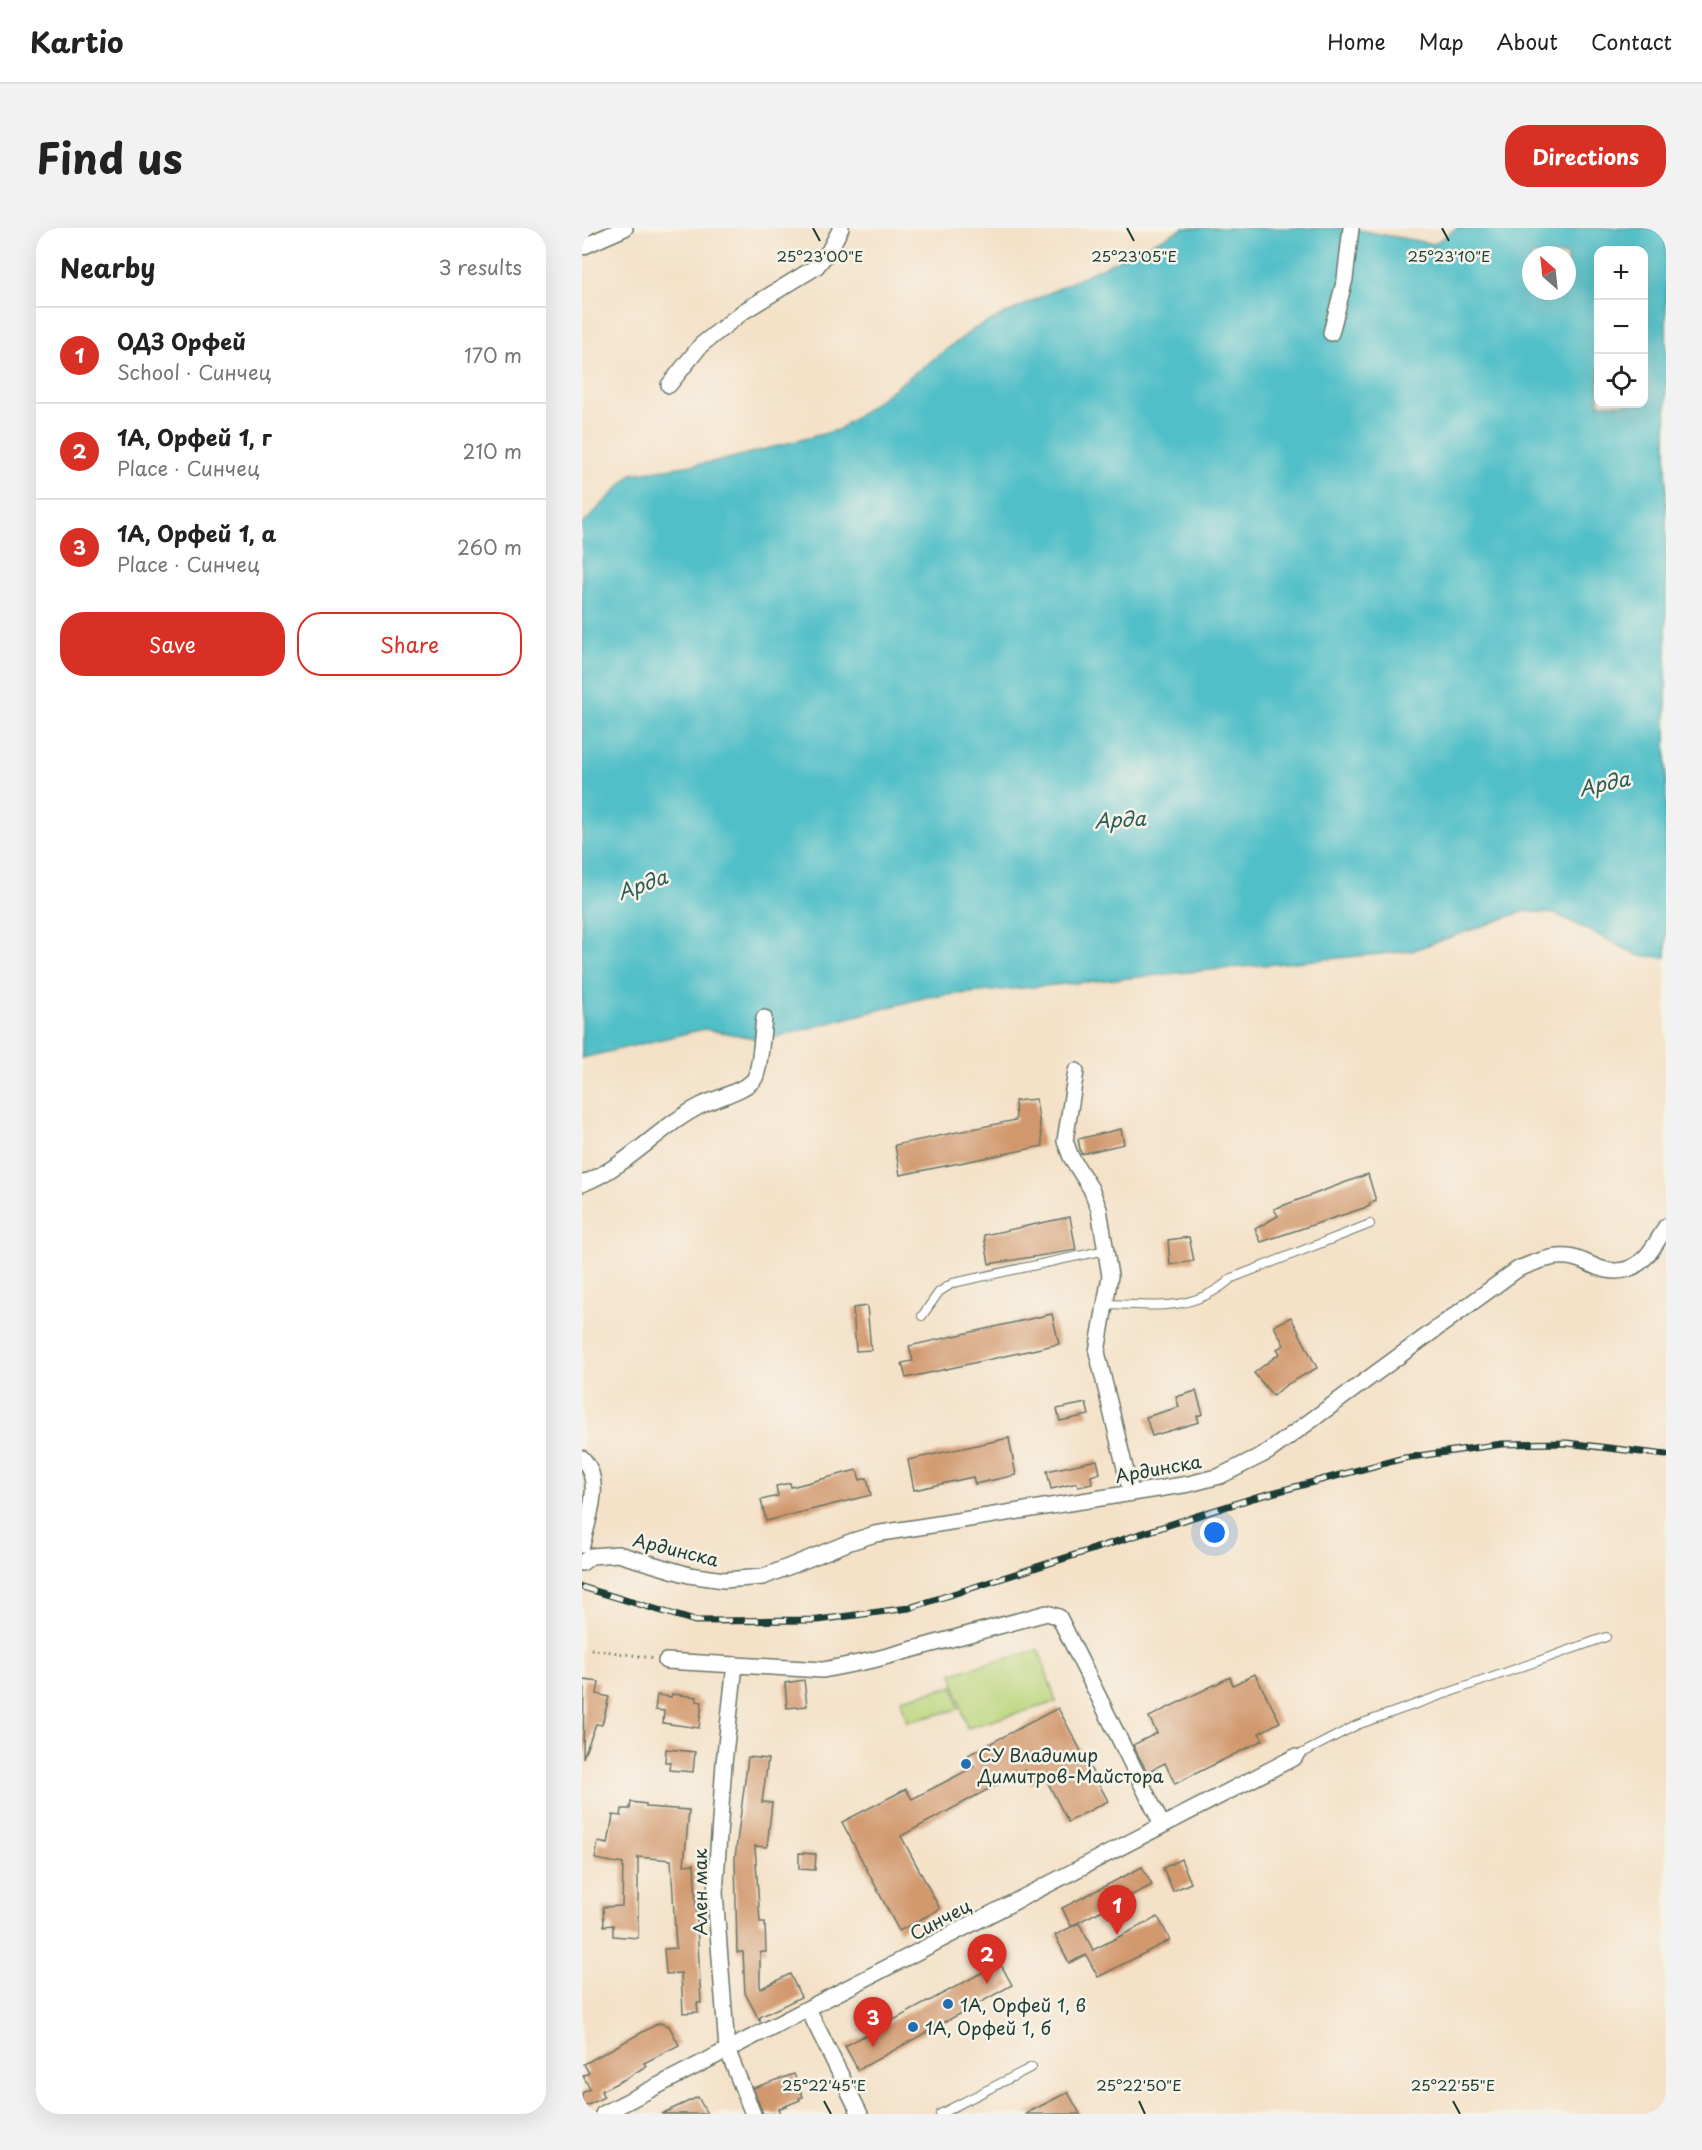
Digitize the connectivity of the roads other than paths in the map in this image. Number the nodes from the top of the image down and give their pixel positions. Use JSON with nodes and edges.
{"nodes":[{"id":1,"x":623,"y":228,"type":"edge"},
{"id":2,"x":841,"y":228,"type":"edge"},
{"id":3,"x":1351,"y":228,"type":"edge"},
{"id":4,"x":582,"y":247,"type":"edge"},
{"id":5,"x":1331,"y":333,"type":"dead end"},
{"id":6,"x":669,"y":385,"type":"dead end"},
{"id":7,"x":764,"y":1018,"type":"dead end"},
{"id":8,"x":1076,"y":1071,"type":"dead end"},
{"id":9,"x":582,"y":1184,"type":"edge"},
{"id":10,"x":1371,"y":1224,"type":"dead end"},
{"id":11,"x":1666,"y":1226,"type":"edge"},
{"id":12,"x":1106,"y":1250,"type":"junction"},
{"id":13,"x":1106,"y":1304,"type":"junction"},
{"id":14,"x":922,"y":1316,"type":"dead end"},
{"id":15,"x":582,"y":1458,"type":"edge"},
{"id":16,"x":1131,"y":1493,"type":"junction"},
{"id":17,"x":582,"y":1545,"type":"edge"},
{"id":18,"x":582,"y":1563,"type":"edge"},
{"id":19,"x":1606,"y":1637,"type":"dead end"},
{"id":20,"x":666,"y":1660,"type":"road end"},
{"id":21,"x":735,"y":1665,"type":"junction"},
{"id":22,"x":1295,"y":1757,"type":"joint"},
{"id":23,"x":1162,"y":1825,"type":"junction"},
{"id":24,"x":808,"y":2009,"type":"junction"},
{"id":25,"x":727,"y":2049,"type":"junction"},
{"id":26,"x":1032,"y":2067,"type":"dead end"},
{"id":27,"x":603,"y":2114,"type":"edge"},
{"id":28,"x":753,"y":2114,"type":"edge"},
{"id":29,"x":860,"y":2114,"type":"edge"},
{"id":30,"x":940,"y":2114,"type":"edge"}],
"edges":[{"from":1,"to":4,"type":"street"},
{"from":2,"to":6,"type":"street"},
{"from":3,"to":5,"type":"street"},
{"from":7,"to":9,"type":"street"},
{"from":8,"to":12,"type":"street"},
{"from":10,"to":13,"type":"lane"},
{"from":11,"to":16,"type":"street","name":"Ардинска"},
{"from":12,"to":13,"type":"street"},
{"from":12,"to":14,"type":"lane"},
{"from":13,"to":16,"type":"street"},
{"from":15,"to":17,"type":"street"},
{"from":16,"to":18,"type":"street","name":"Ардинска"},
{"from":19,"to":22,"type":"lane"},
{"from":20,"to":21,"type":"street"},
{"from":21,"to":23,"type":"street"},
{"from":21,"to":25,"type":"street","name":"Ален мак"},
{"from":22,"to":23,"type":"street","name":"Синчец"},
{"from":23,"to":24,"type":"street","name":"Синчец"},
{"from":24,"to":25,"type":"street","name":"Синчец"},
{"from":24,"to":29,"type":"street"},
{"from":25,"to":27,"type":"street","name":"Синчец"},
{"from":25,"to":28,"type":"street","name":"Ален мак"},
{"from":26,"to":30,"type":"lane"}]}
